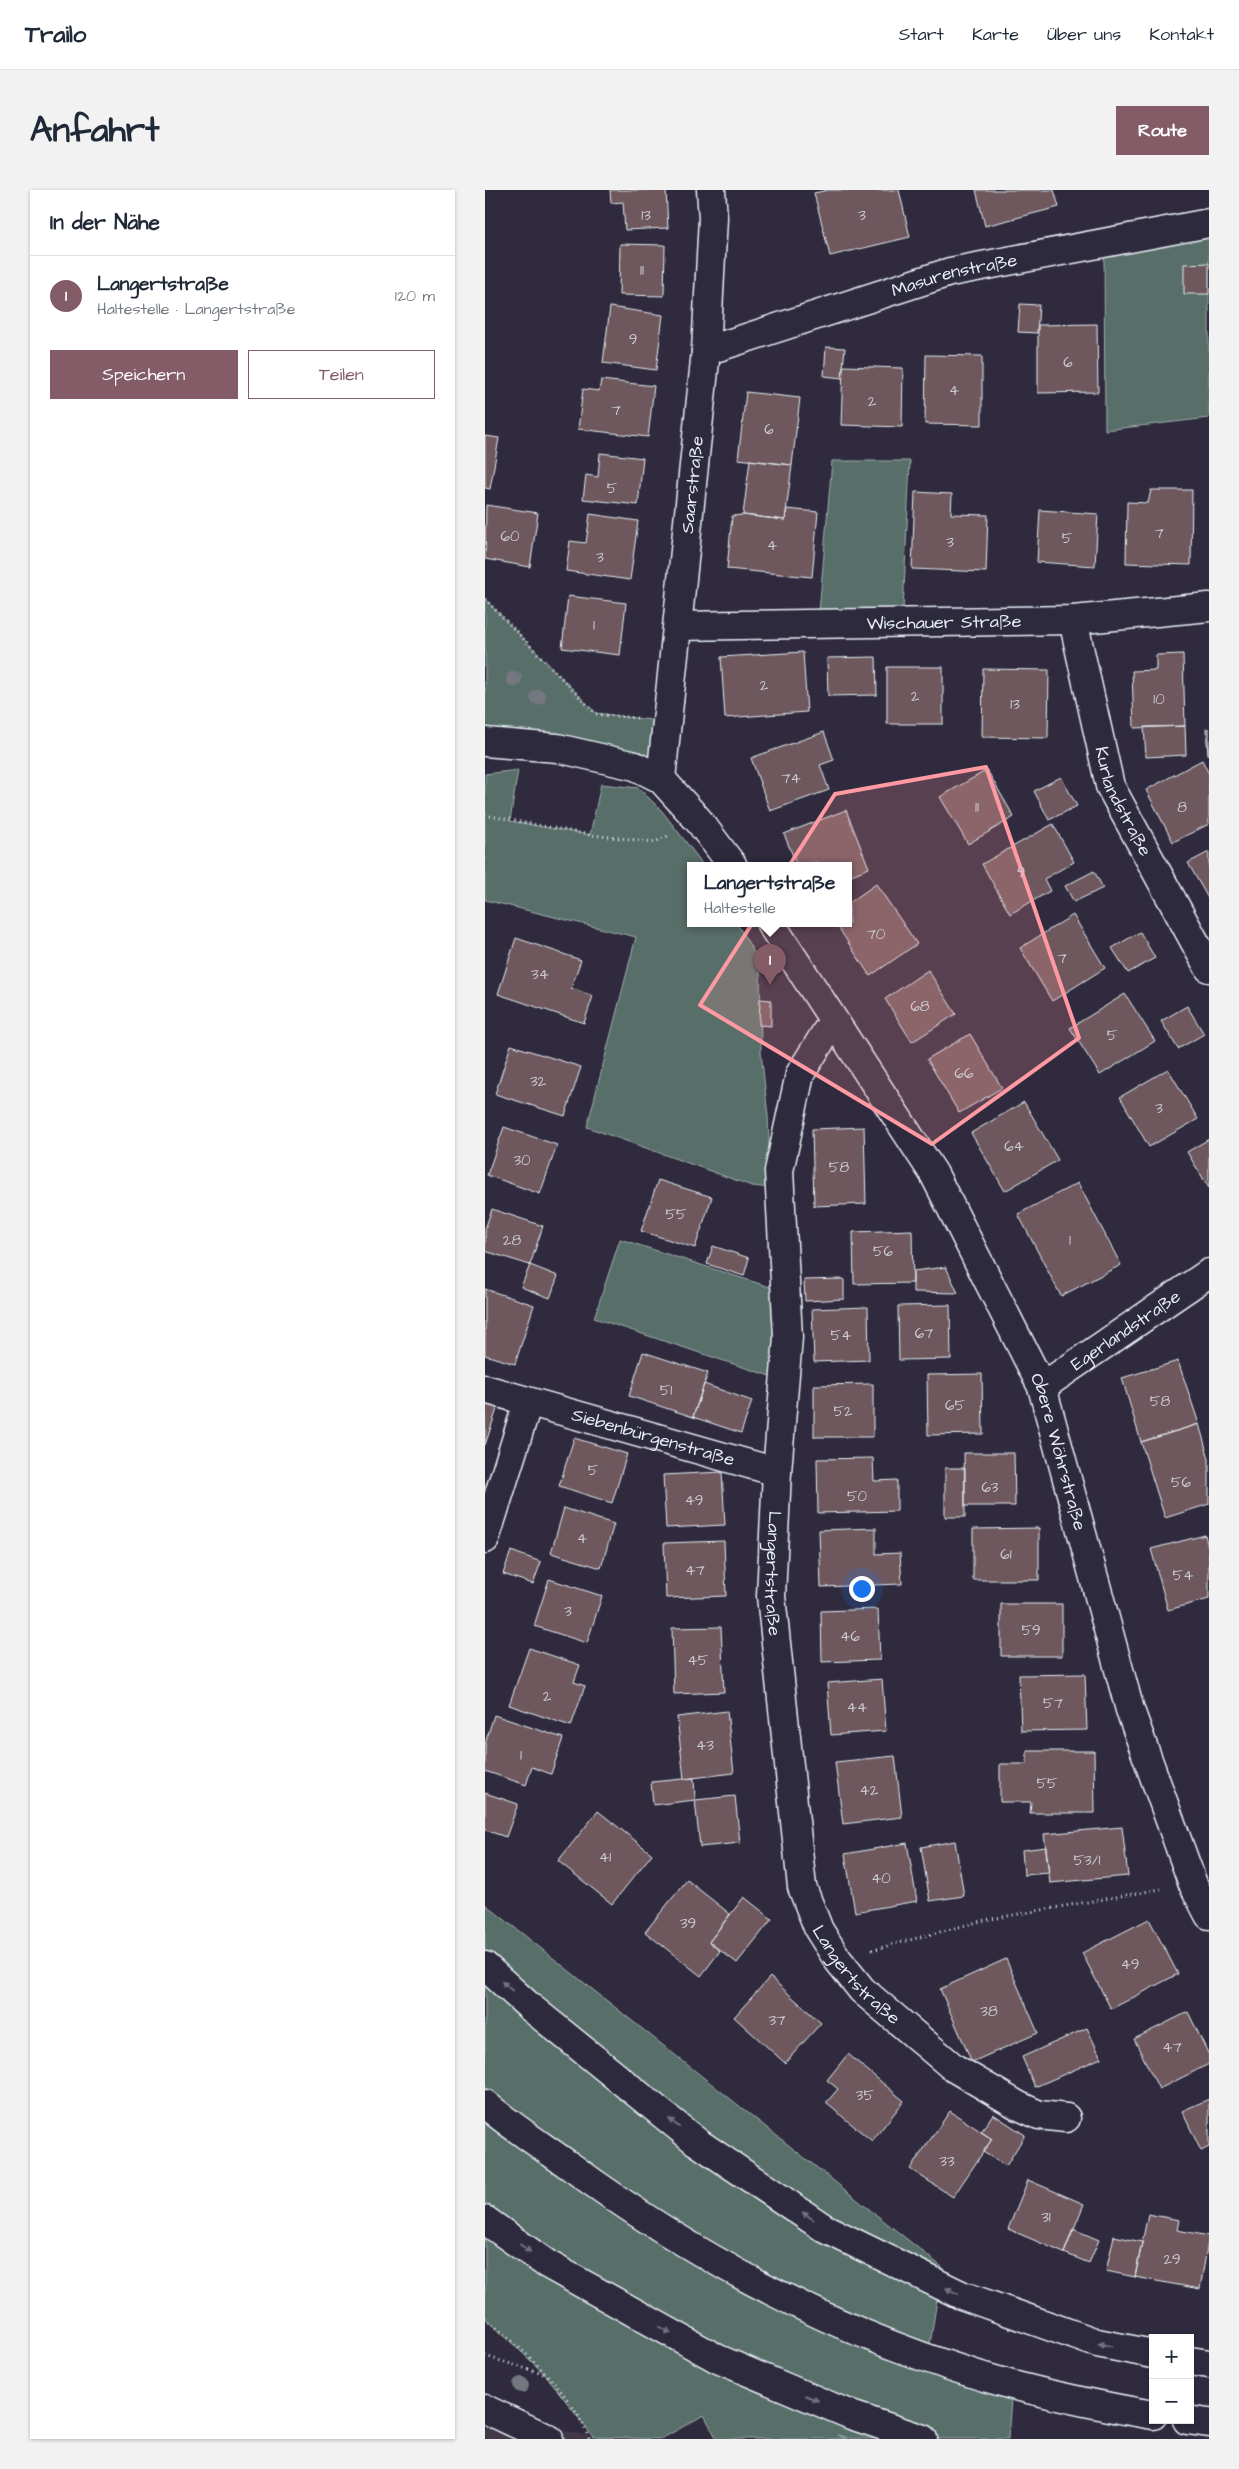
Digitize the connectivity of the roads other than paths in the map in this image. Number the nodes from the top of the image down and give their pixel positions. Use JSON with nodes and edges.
{"nodes":[{"id":1,"x":711,"y":190,"type":"edge"},
{"id":2,"x":1209,"y":223,"type":"edge"},
{"id":3,"x":706,"y":351,"type":"junction"},
{"id":4,"x":1209,"y":607,"type":"edge"},
{"id":5,"x":1073,"y":620,"type":"junction"},
{"id":6,"x":678,"y":626,"type":"junction"},
{"id":7,"x":485,"y":742,"type":"edge"},
{"id":8,"x":661,"y":779,"type":"junction"},
{"id":9,"x":730,"y":862,"type":"edge"},
{"id":10,"x":773,"y":927,"type":"edge"},
{"id":11,"x":1209,"y":968,"type":"edge"},
{"id":12,"x":833,"y":1021,"type":"junction"},
{"id":13,"x":1209,"y":1273,"type":"edge"},
{"id":14,"x":1043,"y":1387,"type":"junction"},
{"id":15,"x":485,"y":1389,"type":"edge"},
{"id":16,"x":528,"y":1402,"type":"junction"},
{"id":17,"x":777,"y":1472,"type":"junction"},
{"id":18,"x":485,"y":1539,"type":"edge"},
{"id":19,"x":1201,"y":1881,"type":"edge"},
{"id":20,"x":1209,"y":1915,"type":"edge"},
{"id":21,"x":485,"y":1966,"type":"edge"},
{"id":22,"x":485,"y":2104,"type":"edge"},
{"id":23,"x":1066,"y":2118,"type":"dead end"},
{"id":24,"x":485,"y":2220,"type":"edge"},
{"id":25,"x":1149,"y":2353,"type":"edge"},
{"id":26,"x":1194,"y":2362,"type":"edge"},
{"id":27,"x":1209,"y":2364,"type":"edge"},
{"id":28,"x":485,"y":2409,"type":"edge"},
{"id":29,"x":1149,"y":2414,"type":"edge"},
{"id":30,"x":1194,"y":2421,"type":"edge"},
{"id":31,"x":1209,"y":2423,"type":"edge"},
{"id":32,"x":549,"y":2439,"type":"edge"},
{"id":33,"x":923,"y":2439,"type":"edge"}],
"edges":[{"from":1,"to":3,"type":"main road","name":"Saarstraße"},
{"from":2,"to":3,"type":"main road","name":"Masurenstraße"},
{"from":3,"to":6,"type":"main road","name":"Saarstraße"},
{"from":4,"to":5,"type":"main road","name":"Wischauer Straße"},
{"from":5,"to":6,"type":"main road","name":"Wischauer Straße"},
{"from":5,"to":11,"type":"main road","name":"Kurlandstraße"},
{"from":6,"to":8,"type":"main road","name":"Saarstraße"},
{"from":7,"to":8,"type":"main road"},
{"from":8,"to":9,"type":"main road"},
{"from":10,"to":12,"type":"main road"},
{"from":12,"to":14,"type":"main road","name":"Obere Wöhrstraße"},
{"from":12,"to":17,"type":"main road","name":"Langertstraße"},
{"from":13,"to":14,"type":"main road","name":"Egerlandstraße"},
{"from":14,"to":19,"type":"main road","name":"Obere Wöhrstraße"},
{"from":15,"to":16,"type":"main road","name":"Siebenbürgenstraße"},
{"from":16,"to":17,"type":"main road","name":"Siebenbürgenstraße"},
{"from":16,"to":18,"type":"main road"},
{"from":17,"to":23,"type":"main road","name":"Langertstraße"},
{"from":19,"to":20,"type":"main road","name":"Obere Wöhrstraße"},
{"from":25,"to":21,"type":"main road","one_way":true},
{"from":22,"to":29,"type":"main road"},
{"from":24,"to":33,"type":"main road","one_way":true},
{"from":26,"to":27,"type":"main road"},
{"from":28,"to":32,"type":"main road"},
{"from":30,"to":31,"type":"main road"}]}
